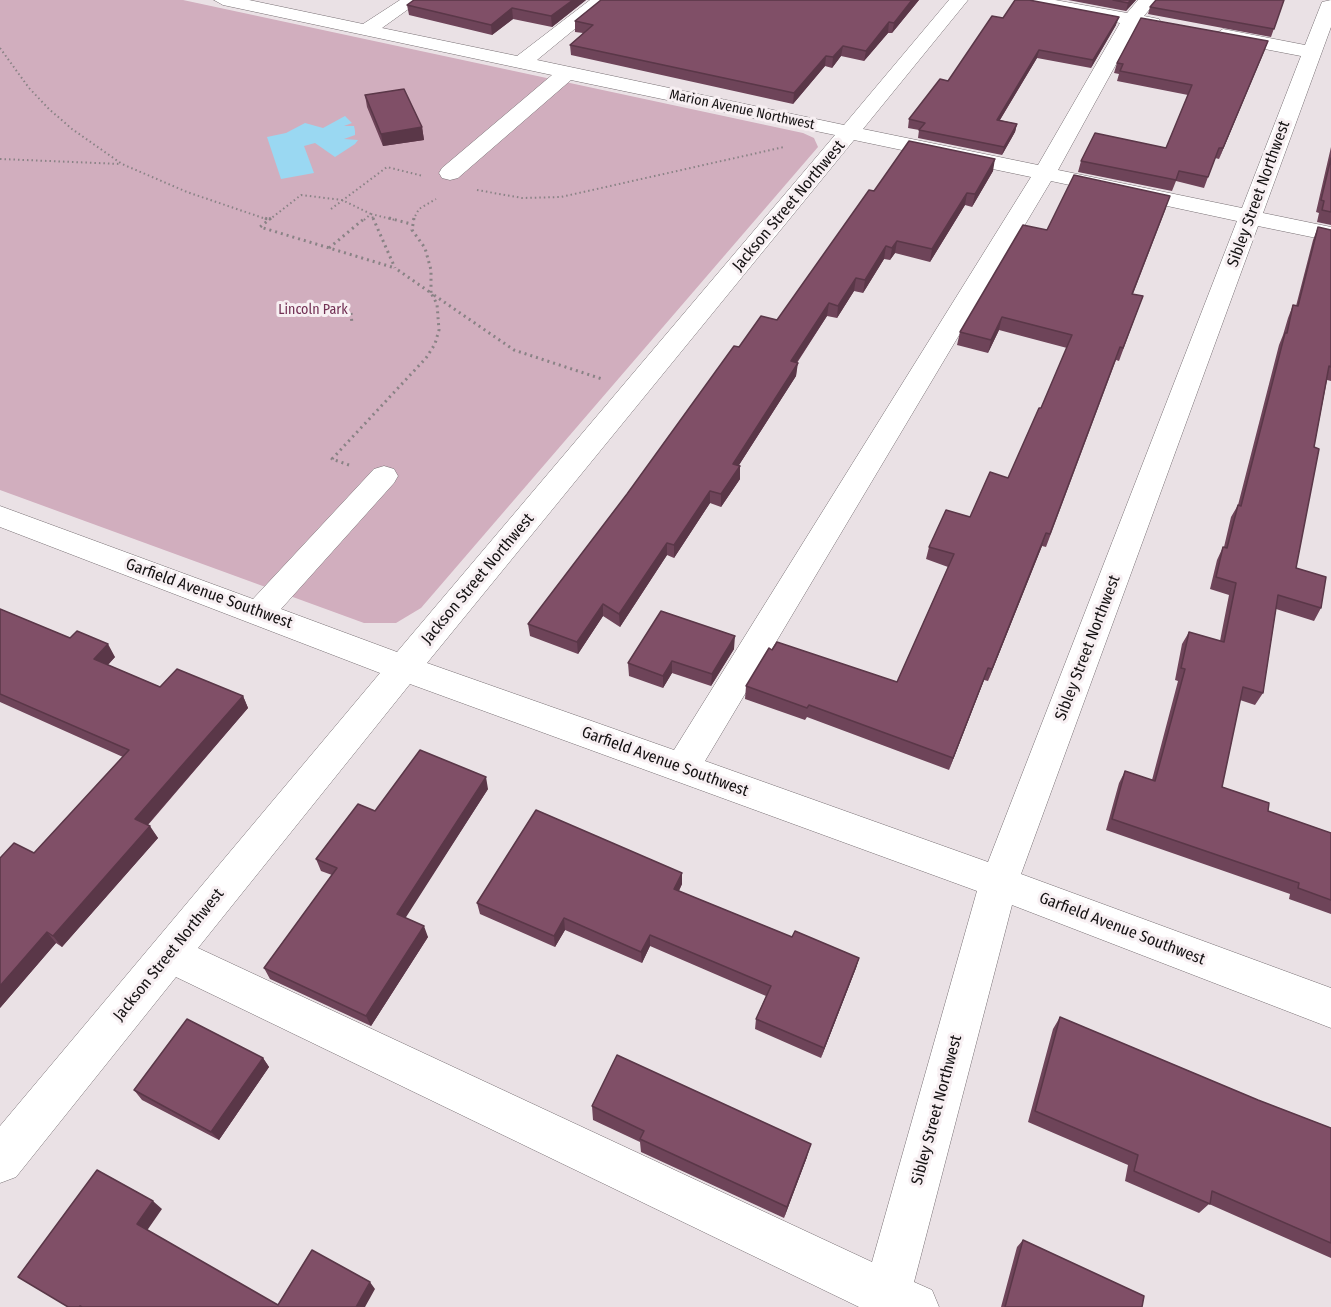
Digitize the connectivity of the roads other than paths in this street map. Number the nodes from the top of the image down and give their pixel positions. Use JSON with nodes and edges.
{"nodes":[{"id":1,"x":223,"y":0,"type":"edge"},
{"id":2,"x":412,"y":0,"type":"edge"},
{"id":3,"x":601,"y":0,"type":"edge"},
{"id":4,"x":959,"y":0,"type":"edge"},
{"id":5,"x":1025,"y":0,"type":"edge"},
{"id":6,"x":1331,"y":2,"type":"edge"},
{"id":7,"x":1140,"y":10,"type":"edge"},
{"id":8,"x":1166,"y":25,"type":"edge"},
{"id":9,"x":366,"y":30,"type":"junction"},
{"id":10,"x":1200,"y":31,"type":"edge"},
{"id":11,"x":1313,"y":52,"type":"junction"},
{"id":12,"x":521,"y":63,"type":"junction"},
{"id":13,"x":567,"y":74,"type":"junction"},
{"id":14,"x":849,"y":133,"type":"junction"},
{"id":15,"x":1044,"y":174,"type":"junction"},
{"id":16,"x":440,"y":176,"type":"road end"},
{"id":17,"x":1251,"y":218,"type":"junction"},
{"id":18,"x":1331,"y":234,"type":"edge"},
{"id":19,"x":384,"y":476,"type":"road end"},
{"id":20,"x":0,"y":516,"type":"edge"},
{"id":21,"x":259,"y":613,"type":"junction"},
{"id":22,"x":404,"y":668,"type":"junction"},
{"id":23,"x":682,"y":768,"type":"junction"},
{"id":24,"x":999,"y":883,"type":"junction"},
{"id":25,"x":170,"y":954,"type":"junction"},
{"id":26,"x":1331,"y":1008,"type":"edge"},
{"id":27,"x":0,"y":1161,"type":"edge"},
{"id":28,"x":895,"y":1302,"type":"edge"}],
"edges":[{"from":1,"to":9,"type":"street","name":"Marion Avenue Northwest"},
{"from":2,"to":9,"type":"street"},
{"from":3,"to":12,"type":"street"},
{"from":4,"to":14,"type":"street","name":"Jackson Street Northwest"},
{"from":5,"to":7,"type":"street"},
{"from":6,"to":11,"type":"street","name":"Sibley Street Northwest"},
{"from":7,"to":8,"type":"street"},
{"from":7,"to":15,"type":"street"},
{"from":9,"to":12,"type":"street","name":"Marion Avenue Northwest"},
{"from":10,"to":11,"type":"street"},
{"from":11,"to":17,"type":"street","name":"Sibley Street Northwest"},
{"from":12,"to":13,"type":"street","name":"Marion Avenue Northwest"},
{"from":13,"to":14,"type":"street","name":"Marion Avenue Northwest"},
{"from":13,"to":16,"type":"street"},
{"from":14,"to":15,"type":"street","name":"Marion Avenue Northwest"},
{"from":14,"to":22,"type":"street","name":"Jackson Street Northwest"},
{"from":15,"to":17,"type":"street","name":"Marion Avenue Northwest"},
{"from":15,"to":23,"type":"street"},
{"from":17,"to":18,"type":"street","name":"Marion Avenue Northwest"},
{"from":17,"to":24,"type":"street","name":"Sibley Street Northwest"},
{"from":19,"to":21,"type":"street"},
{"from":20,"to":21,"type":"street","name":"Garfield Avenue Southwest"},
{"from":21,"to":22,"type":"street","name":"Garfield Avenue Southwest"},
{"from":22,"to":23,"type":"street","name":"Garfield Avenue Southwest"},
{"from":22,"to":25,"type":"street","name":"Jackson Street Northwest"},
{"from":23,"to":24,"type":"street","name":"Garfield Avenue Southwest"},
{"from":24,"to":26,"type":"street","name":"Garfield Avenue Southwest"},
{"from":24,"to":28,"type":"street","name":"Sibley Street Northwest"},
{"from":25,"to":27,"type":"street","name":"Jackson Street Northwest"},
{"from":25,"to":28,"type":"street"}]}
